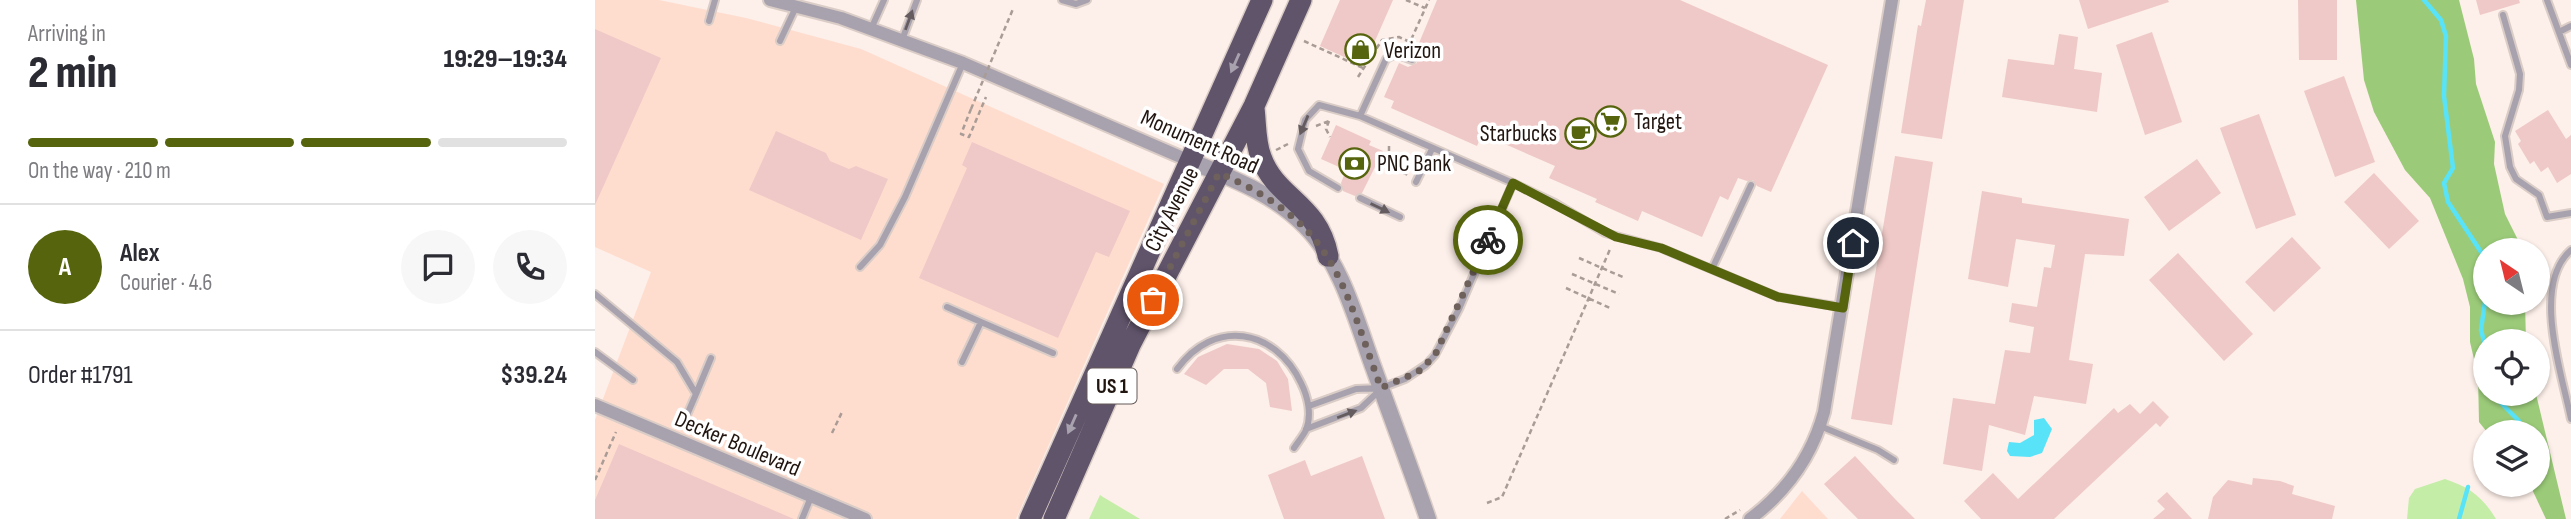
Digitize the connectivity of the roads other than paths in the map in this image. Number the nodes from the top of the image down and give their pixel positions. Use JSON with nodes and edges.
{"nodes":[{"id":1,"x":715,"y":0,"type":"edge"},
{"id":2,"x":770,"y":0,"type":"edge"},
{"id":3,"x":884,"y":0,"type":"edge"},
{"id":4,"x":917,"y":0,"type":"edge"},
{"id":5,"x":1062,"y":0,"type":"edge"},
{"id":6,"x":1087,"y":0,"type":"edge"},
{"id":7,"x":1262,"y":0,"type":"edge"},
{"id":8,"x":1301,"y":0,"type":"edge"},
{"id":9,"x":1892,"y":0,"type":"edge"},
{"id":10,"x":2547,"y":0,"type":"edge"},
{"id":11,"x":797,"y":5,"type":"junction"},
{"id":12,"x":2503,"y":15,"type":"dead end"},
{"id":13,"x":709,"y":21,"type":"dead end"},
{"id":14,"x":2571,"y":26,"type":"edge"},
{"id":15,"x":871,"y":29,"type":"junction"},
{"id":16,"x":2559,"y":32,"type":"junction"},
{"id":17,"x":902,"y":40,"type":"junction"},
{"id":18,"x":780,"y":41,"type":"dead end"},
{"id":19,"x":1412,"y":60,"type":"dead end"},
{"id":20,"x":963,"y":63,"type":"junction"},
{"id":21,"x":2571,"y":65,"type":"edge"},
{"id":22,"x":1254,"y":106,"type":"junction"},
{"id":23,"x":1360,"y":116,"type":"junction"},
{"id":24,"x":1432,"y":149,"type":"junction"},
{"id":25,"x":1189,"y":161,"type":"junction"},
{"id":26,"x":1219,"y":173,"type":"junction"},
{"id":27,"x":1416,"y":182,"type":"dead end"},
{"id":28,"x":1513,"y":183,"type":"junction"},
{"id":29,"x":1751,"y":185,"type":"dead end"},
{"id":30,"x":1338,"y":188,"type":"dead end"},
{"id":31,"x":1360,"y":198,"type":"dead end"},
{"id":32,"x":2571,"y":213,"type":"edge"},
{"id":33,"x":1400,"y":217,"type":"dead end"},
{"id":34,"x":2571,"y":250,"type":"edge"},
{"id":35,"x":1328,"y":256,"type":"junction"},
{"id":36,"x":860,"y":267,"type":"dead end"},
{"id":37,"x":1712,"y":269,"type":"junction"},
{"id":38,"x":595,"y":294,"type":"edge"},
{"id":39,"x":947,"y":307,"type":"dead end"},
{"id":40,"x":1843,"y":308,"type":"junction"},
{"id":41,"x":981,"y":321,"type":"junction"},
{"id":42,"x":595,"y":352,"type":"edge"},
{"id":43,"x":1053,"y":354,"type":"dead end"},
{"id":44,"x":711,"y":358,"type":"dead end"},
{"id":45,"x":962,"y":362,"type":"dead end"},
{"id":46,"x":1177,"y":369,"type":"dead end"},
{"id":47,"x":633,"y":380,"type":"dead end"},
{"id":48,"x":1381,"y":388,"type":"junction"},
{"id":49,"x":696,"y":394,"type":"junction"},
{"id":50,"x":595,"y":405,"type":"edge"},
{"id":51,"x":1309,"y":406,"type":"junction"},
{"id":52,"x":2571,"y":419,"type":"edge"},
{"id":53,"x":684,"y":422,"type":"dead end"},
{"id":54,"x":1820,"y":426,"type":"junction"},
{"id":55,"x":1306,"y":429,"type":"junction"},
{"id":56,"x":1294,"y":448,"type":"dead end"},
{"id":57,"x":1894,"y":460,"type":"dead end"},
{"id":58,"x":811,"y":497,"type":"junction"},
{"id":59,"x":802,"y":519,"type":"edge"},
{"id":60,"x":865,"y":519,"type":"edge"},
{"id":61,"x":1030,"y":519,"type":"edge"},
{"id":62,"x":1055,"y":519,"type":"edge"},
{"id":63,"x":1428,"y":519,"type":"edge"},
{"id":64,"x":1750,"y":519,"type":"edge"}],
"edges":[{"from":1,"to":13,"type":"lane"},
{"from":2,"to":11,"type":"street","name":"Monument Road"},
{"from":3,"to":15,"type":"lane"},
{"from":17,"to":4,"type":"lane","one_way":true},
{"from":5,"to":6,"type":"lane"},
{"from":7,"to":25,"type":"highway","name":"City Avenue","number":"US 1","one_way":true},
{"from":8,"to":22,"type":"highway","name":"City Avenue","number":"US 1"},
{"from":9,"to":40,"type":"street"},
{"from":10,"to":16,"type":"lane"},
{"from":11,"to":15,"type":"street","name":"Monument Road"},
{"from":11,"to":18,"type":"lane"},
{"from":12,"to":32,"type":"lane"},
{"from":14,"to":16,"type":"lane"},
{"from":15,"to":17,"type":"street","name":"Monument Road"},
{"from":16,"to":21,"type":"lane"},
{"from":17,"to":20,"type":"street","name":"Monument Road"},
{"from":19,"to":23,"type":"lane"},
{"from":20,"to":25,"type":"street","name":"Monument Road"},
{"from":20,"to":36,"type":"lane"},
{"from":22,"to":26,"type":"highway","name":"City Avenue","number":"US 1"},
{"from":22,"to":35,"type":"highway"},
{"from":23,"to":24,"type":"lane"},
{"from":23,"to":30,"type":"lane","one_way":true},
{"from":24,"to":27,"type":"lane"},
{"from":24,"to":28,"type":"lane"},
{"from":25,"to":26,"type":"street","name":"Monument Road"},
{"from":25,"to":61,"type":"highway","name":"City Avenue","number":"US 1","one_way":true},
{"from":26,"to":35,"type":"street","name":"Monument Road"},
{"from":26,"to":62,"type":"highway","name":"City Avenue","number":"US 1"},
{"from":28,"to":37,"type":"lane"},
{"from":28,"to":48,"type":"lane"},
{"from":29,"to":37,"type":"lane"},
{"from":31,"to":33,"type":"lane","one_way":true},
{"from":34,"to":52,"type":"lane"},
{"from":35,"to":48,"type":"street","name":"Monument Road"},
{"from":37,"to":40,"type":"lane"},
{"from":38,"to":49,"type":"lane"},
{"from":39,"to":41,"type":"lane"},
{"from":40,"to":54,"type":"street"},
{"from":41,"to":43,"type":"lane"},
{"from":41,"to":45,"type":"lane"},
{"from":42,"to":47,"type":"lane"},
{"from":44,"to":49,"type":"lane"},
{"from":46,"to":51,"type":"lane"},
{"from":48,"to":51,"type":"lane"},
{"from":55,"to":48,"type":"lane","one_way":true},
{"from":48,"to":63,"type":"street","name":"Monument Road"},
{"from":49,"to":53,"type":"lane"},
{"from":50,"to":58,"type":"street","name":"Decker Boulevard"},
{"from":51,"to":55,"type":"lane"},
{"from":54,"to":57,"type":"lane"},
{"from":54,"to":64,"type":"street"},
{"from":55,"to":56,"type":"lane"},
{"from":58,"to":59,"type":"lane"},
{"from":58,"to":60,"type":"street","name":"Decker Boulevard"}]}
